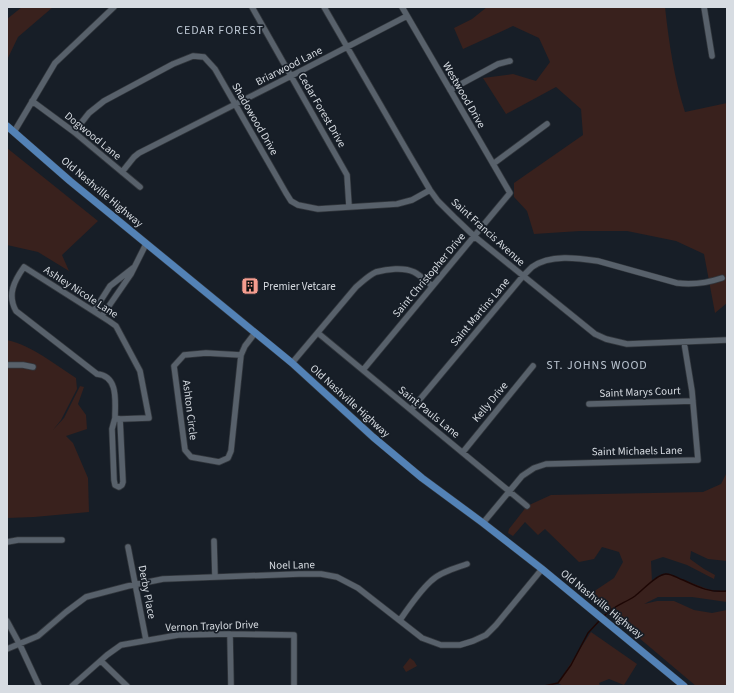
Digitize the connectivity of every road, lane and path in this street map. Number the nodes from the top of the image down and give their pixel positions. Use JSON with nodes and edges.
{"nodes":[{"id":1,"x":114,"y":7,"type":"edge"},
{"id":2,"x":252,"y":7,"type":"edge"},
{"id":3,"x":324,"y":7,"type":"edge"},
{"id":4,"x":402,"y":7,"type":"edge"},
{"id":5,"x":704,"y":7,"type":"edge"},
{"id":6,"x":407,"y":16,"type":"junction"},
{"id":7,"x":347,"y":47,"type":"junction"},
{"id":8,"x":712,"y":56,"type":"dead end"},
{"id":9,"x":510,"y":61,"type":"dead end"},
{"id":10,"x":291,"y":76,"type":"junction"},
{"id":11,"x":450,"y":90,"type":"junction"},
{"id":12,"x":32,"y":101,"type":"junction"},
{"id":13,"x":235,"y":104,"type":"junction"},
{"id":14,"x":547,"y":124,"type":"dead end"},
{"id":15,"x":7,"y":126,"type":"edge"},
{"id":16,"x":14,"y":132,"type":"junction"},
{"id":17,"x":74,"y":132,"type":"junction"},
{"id":18,"x":493,"y":164,"type":"junction"},
{"id":19,"x":122,"y":172,"type":"junction"},
{"id":20,"x":140,"y":187,"type":"dead end"},
{"id":21,"x":430,"y":190,"type":"junction"},
{"id":22,"x":510,"y":193,"type":"joint"},
{"id":23,"x":349,"y":206,"type":"junction"},
{"id":24,"x":474,"y":236,"type":"junction"},
{"id":25,"x":146,"y":244,"type":"junction"},
{"id":26,"x":133,"y":268,"type":"junction"},
{"id":27,"x":523,"y":276,"type":"junction"},
{"id":28,"x":722,"y":278,"type":"dead end"},
{"id":29,"x":432,"y":286,"type":"junction"},
{"id":30,"x":109,"y":288,"type":"junction"},
{"id":31,"x":118,"y":294,"type":"junction"},
{"id":32,"x":94,"y":311,"type":"junction"},
{"id":33,"x":102,"y":316,"type":"junction"},
{"id":34,"x":255,"y":333,"type":"junction"},
{"id":35,"x":318,"y":333,"type":"junction"},
{"id":36,"x":727,"y":340,"type":"edge"},
{"id":37,"x":684,"y":342,"type":"junction"},
{"id":38,"x":241,"y":355,"type":"junction"},
{"id":39,"x":292,"y":363,"type":"junction"},
{"id":40,"x":7,"y":364,"type":"edge"},
{"id":41,"x":533,"y":366,"type":"dead end"},
{"id":42,"x":34,"y":367,"type":"dead end"},
{"id":43,"x":363,"y":370,"type":"junction"},
{"id":44,"x":693,"y":401,"type":"junction"},
{"id":45,"x":588,"y":404,"type":"dead end"},
{"id":46,"x":411,"y":410,"type":"junction"},
{"id":47,"x":117,"y":419,"type":"junction"},
{"id":48,"x":462,"y":452,"type":"junction"},
{"id":49,"x":510,"y":491,"type":"junction"},
{"id":50,"x":528,"y":506,"type":"dead end"},
{"id":51,"x":483,"y":523,"type":"junction"},
{"id":52,"x":62,"y":540,"type":"dead end"},
{"id":53,"x":214,"y":541,"type":"dead end"},
{"id":54,"x":7,"y":542,"type":"edge"},
{"id":55,"x":128,"y":547,"type":"dead end"},
{"id":56,"x":467,"y":564,"type":"dead end"},
{"id":57,"x":542,"y":570,"type":"junction"},
{"id":58,"x":215,"y":577,"type":"junction"},
{"id":59,"x":135,"y":584,"type":"junction"},
{"id":60,"x":400,"y":620,"type":"junction"},
{"id":61,"x":7,"y":621,"type":"edge"},
{"id":62,"x":230,"y":634,"type":"junction"},
{"id":63,"x":146,"y":640,"type":"junction"},
{"id":64,"x":20,"y":644,"type":"junction"},
{"id":65,"x":7,"y":649,"type":"edge"},
{"id":66,"x":101,"y":661,"type":"junction"},
{"id":67,"x":39,"y":686,"type":"edge"},
{"id":68,"x":72,"y":686,"type":"edge"},
{"id":69,"x":127,"y":686,"type":"edge"},
{"id":70,"x":231,"y":686,"type":"edge"},
{"id":71,"x":294,"y":686,"type":"edge"},
{"id":72,"x":684,"y":686,"type":"edge"}],
"edges":[{"from":1,"to":12,"type":"street"},
{"from":2,"to":10,"type":"street","name":"Cedar Forest Drive"},
{"from":3,"to":7,"type":"street","name":"Saint Francis Avenue"},
{"from":4,"to":6,"type":"street","name":"Westwood Drive"},
{"from":5,"to":8,"type":"street"},
{"from":6,"to":7,"type":"street","name":"Briarwood Lane"},
{"from":6,"to":11,"type":"street","name":"Westwood Drive"},
{"from":7,"to":10,"type":"street","name":"Briarwood Lane"},
{"from":7,"to":21,"type":"street","name":"Saint Francis Avenue"},
{"from":9,"to":11,"type":"street"},
{"from":10,"to":13,"type":"street","name":"Briarwood Lane"},
{"from":10,"to":23,"type":"street","name":"Cedar Forest Drive"},
{"from":11,"to":18,"type":"street","name":"Westwood Drive"},
{"from":12,"to":16,"type":"street"},
{"from":12,"to":17,"type":"street","name":"Dogwood Lane"},
{"from":13,"to":17,"type":"street","name":"Shadowood Drive"},
{"from":13,"to":19,"type":"street","name":"Briarwood Lane"},
{"from":13,"to":23,"type":"street","name":"Shadowood Drive"},
{"from":14,"to":18,"type":"street"},
{"from":15,"to":16,"type":"main road","name":"Old Nashville Highway"},
{"from":16,"to":25,"type":"main road","name":"Old Nashville Highway"},
{"from":17,"to":19,"type":"street","name":"Dogwood Lane"},
{"from":18,"to":22,"type":"street","name":"Westwood Drive"},
{"from":19,"to":20,"type":"street","name":"Dogwood Lane"},
{"from":21,"to":23,"type":"street","name":"Shadowood Drive"},
{"from":21,"to":24,"type":"street","name":"Saint Francis Avenue"},
{"from":22,"to":24,"type":"street","name":"Saint Christopher Drive"},
{"from":24,"to":27,"type":"street","name":"Saint Francis Avenue"},
{"from":24,"to":29,"type":"street","name":"Saint Christopher Drive"},
{"from":25,"to":26,"type":"street"},
{"from":25,"to":34,"type":"main road","name":"Old Nashville Highway"},
{"from":26,"to":30,"type":"street"},
{"from":26,"to":31,"type":"street"},
{"from":27,"to":28,"type":"street","name":"Saint Martins Lane"},
{"from":27,"to":37,"type":"street","name":"Saint Francis Avenue"},
{"from":27,"to":46,"type":"street","name":"Saint Martins Lane"},
{"from":29,"to":35,"type":"street"},
{"from":29,"to":43,"type":"street","name":"Saint Christopher Drive"},
{"from":30,"to":31,"type":"street"},
{"from":30,"to":32,"type":"street"},
{"from":31,"to":33,"type":"street"},
{"from":32,"to":33,"type":"street","name":"Ashley Nicole Lane"},
{"from":32,"to":47,"type":"street","name":"Ashley Nicole Lane"},
{"from":33,"to":47,"type":"street","name":"Ashley Nicole Lane"},
{"from":34,"to":38,"type":"street","name":"Ashton Circle"},
{"from":34,"to":39,"type":"main road","name":"Old Nashville Highway"},
{"from":35,"to":39,"type":"street"},
{"from":35,"to":43,"type":"street","name":"Saint Pauls Lane"},
{"from":36,"to":37,"type":"street","name":"Saint Francis Avenue"},
{"from":37,"to":44,"type":"street","name":"Saint Michaels Lane"},
{"from":38,"to":38,"type":"street","name":"Ashton Circle"},
{"from":39,"to":51,"type":"main road","name":"Old Nashville Highway"},
{"from":40,"to":42,"type":"street"},
{"from":41,"to":48,"type":"street","name":"Kelly Drive"},
{"from":43,"to":46,"type":"street","name":"Saint Pauls Lane"},
{"from":44,"to":45,"type":"street","name":"Saint Marys Court"},
{"from":44,"to":49,"type":"street","name":"Saint Michaels Lane"},
{"from":46,"to":48,"type":"street","name":"Saint Pauls Lane"},
{"from":47,"to":47,"type":"street"},
{"from":48,"to":49,"type":"street","name":"Saint Pauls Lane"},
{"from":49,"to":50,"type":"street","name":"Saint Pauls Lane"},
{"from":49,"to":51,"type":"street","name":"Saint Michaels Lane"},
{"from":51,"to":57,"type":"main road","name":"Old Nashville Highway"},
{"from":52,"to":54,"type":"street"},
{"from":53,"to":58,"type":"street"},
{"from":55,"to":59,"type":"street","name":"Derby Place"},
{"from":56,"to":60,"type":"street"},
{"from":57,"to":60,"type":"street","name":"Noel Lane"},
{"from":57,"to":72,"type":"main road","name":"Old Nashville Highway"},
{"from":58,"to":59,"type":"street","name":"Noel Lane"},
{"from":58,"to":60,"type":"street","name":"Noel Lane"},
{"from":59,"to":63,"type":"street","name":"Derby Place"},
{"from":59,"to":64,"type":"street","name":"Noel Lane"},
{"from":61,"to":64,"type":"street"},
{"from":62,"to":63,"type":"street","name":"Vernon Traylor Drive"},
{"from":62,"to":70,"type":"street"},
{"from":62,"to":71,"type":"street","name":"Vernon Traylor Drive"},
{"from":63,"to":66,"type":"street","name":"Vernon Traylor Drive"},
{"from":64,"to":65,"type":"street","name":"Noel Lane"},
{"from":64,"to":67,"type":"street"},
{"from":66,"to":68,"type":"street","name":"Vernon Traylor Drive"},
{"from":66,"to":69,"type":"street"}]}
